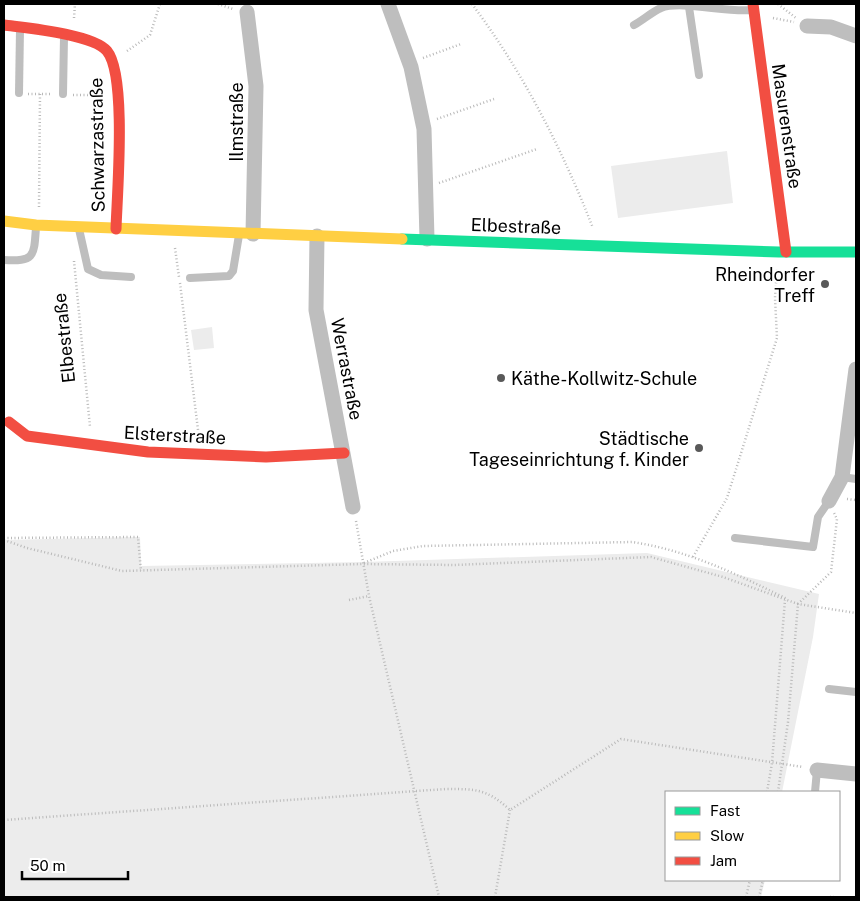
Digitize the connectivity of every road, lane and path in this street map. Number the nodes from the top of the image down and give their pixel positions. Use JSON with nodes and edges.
{"nodes":[{"id":1,"x":160,"y":4,"type":"edge"},
{"id":2,"x":388,"y":4,"type":"edge"},
{"id":3,"x":472,"y":4,"type":"edge"},
{"id":4,"x":778,"y":4,"type":"edge"},
{"id":5,"x":680,"y":5,"type":"edge"},
{"id":6,"x":689,"y":7,"type":"junction"},
{"id":7,"x":753,"y":7,"type":"edge"},
{"id":8,"x":247,"y":12,"type":"dead end"},
{"id":9,"x":770,"y":18,"type":"dead end"},
{"id":10,"x":634,"y":25,"type":"dead end"},
{"id":11,"x":4,"y":26,"type":"edge"},
{"id":12,"x":807,"y":26,"type":"junction"},
{"id":13,"x":20,"y":27,"type":"junction"},
{"id":14,"x":64,"y":35,"type":"junction"},
{"id":15,"x":856,"y":36,"type":"edge"},
{"id":16,"x":461,"y":44,"type":"dead end"},
{"id":17,"x":112,"y":61,"type":"junction"},
{"id":18,"x":409,"y":63,"type":"junction"},
{"id":19,"x":698,"y":74,"type":"dead end"},
{"id":20,"x":19,"y":93,"type":"dead end"},
{"id":21,"x":40,"y":94,"type":"dead end"},
{"id":22,"x":63,"y":94,"type":"dead end"},
{"id":23,"x":494,"y":99,"type":"dead end"},
{"id":24,"x":423,"y":124,"type":"junction"},
{"id":25,"x":537,"y":150,"type":"dead end"},
{"id":26,"x":426,"y":187,"type":"junction"},
{"id":27,"x":4,"y":221,"type":"edge"},
{"id":28,"x":37,"y":225,"type":"junction"},
{"id":29,"x":78,"y":227,"type":"junction"},
{"id":30,"x":116,"y":229,"type":"junction"},
{"id":31,"x":173,"y":232,"type":"junction"},
{"id":32,"x":246,"y":234,"type":"junction"},
{"id":33,"x":317,"y":236,"type":"junction"},
{"id":34,"x":427,"y":239,"type":"junction"},
{"id":35,"x":594,"y":246,"type":"junction"},
{"id":36,"x":782,"y":252,"type":"junction"},
{"id":37,"x":856,"y":252,"type":"edge"},
{"id":38,"x":74,"y":255,"type":"dead end"},
{"id":39,"x":4,"y":260,"type":"edge"},
{"id":40,"x":131,"y":276,"type":"dead end"},
{"id":41,"x":190,"y":278,"type":"dead end"},
{"id":42,"x":856,"y":369,"type":"edge"},
{"id":43,"x":9,"y":422,"type":"dead end"},
{"id":44,"x":853,"y":424,"type":"edge"},
{"id":45,"x":92,"y":446,"type":"junction"},
{"id":46,"x":344,"y":453,"type":"junction"},
{"id":47,"x":201,"y":454,"type":"junction"},
{"id":48,"x":849,"y":478,"type":"edge"},
{"id":49,"x":829,"y":500,"type":"junction"},
{"id":50,"x":353,"y":507,"type":"joint"},
{"id":51,"x":736,"y":538,"type":"dead end"},
{"id":52,"x":4,"y":539,"type":"edge"},
{"id":53,"x":693,"y":557,"type":"junction"},
{"id":54,"x":362,"y":564,"type":"junction"},
{"id":55,"x":142,"y":571,"type":"junction"},
{"id":56,"x":369,"y":596,"type":"junction"},
{"id":57,"x":349,"y":600,"type":"dead end"},
{"id":58,"x":785,"y":600,"type":"junction"},
{"id":59,"x":798,"y":604,"type":"junction"},
{"id":60,"x":856,"y":613,"type":"edge"},
{"id":61,"x":829,"y":689,"type":"dead end"},
{"id":62,"x":856,"y":692,"type":"edge"},
{"id":63,"x":772,"y":763,"type":"junction"},
{"id":64,"x":782,"y":764,"type":"junction"},
{"id":65,"x":817,"y":770,"type":"junction"},
{"id":66,"x":856,"y":774,"type":"edge"},
{"id":67,"x":767,"y":791,"type":"edge"},
{"id":68,"x":778,"y":791,"type":"edge"},
{"id":69,"x":814,"y":791,"type":"edge"},
{"id":70,"x":413,"y":792,"type":"junction"},
{"id":71,"x":510,"y":810,"type":"junction"},
{"id":72,"x":4,"y":820,"type":"edge"},
{"id":73,"x":750,"y":881,"type":"edge"},
{"id":74,"x":763,"y":881,"type":"edge"},
{"id":75,"x":439,"y":897,"type":"edge"},
{"id":76,"x":495,"y":897,"type":"edge"},
{"id":77,"x":746,"y":897,"type":"edge"},
{"id":78,"x":759,"y":897,"type":"edge"}],
"edges":[{"from":1,"to":17,"type":"path","name":"Schwarzastraße"},
{"from":2,"to":18,"type":"street"},
{"from":3,"to":35,"type":"path"},
{"from":4,"to":12,"type":"path"},
{"from":5,"to":6,"type":"lane"},
{"from":5,"to":10,"type":"lane"},
{"from":6,"to":7,"type":"lane"},
{"from":6,"to":19,"type":"lane"},
{"from":7,"to":36,"type":"street","name":"Masurenstraße"},
{"from":8,"to":32,"type":"street","name":"Ilmstraße"},
{"from":9,"to":12,"type":"path"},
{"from":11,"to":13,"type":"street","name":"Schwarzastraße"},
{"from":12,"to":15,"type":"street"},
{"from":13,"to":14,"type":"street","name":"Schwarzastraße"},
{"from":13,"to":20,"type":"lane"},
{"from":14,"to":17,"type":"street","name":"Schwarzastraße"},
{"from":14,"to":22,"type":"lane"},
{"from":16,"to":18,"type":"path"},
{"from":17,"to":30,"type":"street","name":"Schwarzastraße"},
{"from":18,"to":24,"type":"street"},
{"from":21,"to":28,"type":"path"},
{"from":23,"to":24,"type":"path"},
{"from":24,"to":26,"type":"street"},
{"from":25,"to":26,"type":"path"},
{"from":26,"to":34,"type":"street"},
{"from":27,"to":28,"type":"street","name":"Elbestraße"},
{"from":28,"to":29,"type":"street","name":"Elbestraße"},
{"from":28,"to":39,"type":"lane"},
{"from":29,"to":30,"type":"street","name":"Elbestraße"},
{"from":29,"to":40,"type":"lane"},
{"from":30,"to":31,"type":"street","name":"Elbestraße"},
{"from":31,"to":32,"type":"street","name":"Elbestraße"},
{"from":31,"to":47,"type":"path"},
{"from":32,"to":33,"type":"street","name":"Elbestraße"},
{"from":32,"to":41,"type":"lane"},
{"from":33,"to":34,"type":"street","name":"Elbestraße"},
{"from":33,"to":46,"type":"street","name":"Werrastraße"},
{"from":34,"to":35,"type":"street","name":"Elbestraße"},
{"from":35,"to":36,"type":"street","name":"Elbestraße"},
{"from":36,"to":37,"type":"street","name":"Elbestraße"},
{"from":36,"to":53,"type":"path"},
{"from":38,"to":45,"type":"path","name":"Elbestraße"},
{"from":42,"to":44,"type":"street"},
{"from":43,"to":45,"type":"street","name":"Elsterstraße"},
{"from":44,"to":48,"type":"street"},
{"from":45,"to":47,"type":"street","name":"Elsterstraße"},
{"from":46,"to":47,"type":"street","name":"Elsterstraße"},
{"from":46,"to":50,"type":"street","name":"Werrastraße"},
{"from":48,"to":49,"type":"street"},
{"from":49,"to":51,"type":"lane"},
{"from":49,"to":59,"type":"path"},
{"from":50,"to":54,"type":"path"},
{"from":52,"to":55,"type":"path"},
{"from":52,"to":55,"type":"path"},
{"from":53,"to":54,"type":"path"},
{"from":53,"to":59,"type":"path"},
{"from":54,"to":55,"type":"path"},
{"from":54,"to":56,"type":"path"},
{"from":54,"to":58,"type":"path"},
{"from":56,"to":57,"type":"path"},
{"from":56,"to":70,"type":"path"},
{"from":58,"to":59,"type":"path"},
{"from":58,"to":63,"type":"path"},
{"from":59,"to":60,"type":"path"},
{"from":59,"to":64,"type":"path"},
{"from":61,"to":62,"type":"lane"},
{"from":63,"to":64,"type":"path"},
{"from":63,"to":67,"type":"path"},
{"from":63,"to":71,"type":"path"},
{"from":64,"to":65,"type":"path"},
{"from":64,"to":68,"type":"path"},
{"from":65,"to":66,"type":"street"},
{"from":65,"to":69,"type":"lane"},
{"from":70,"to":71,"type":"path"},
{"from":70,"to":72,"type":"path"},
{"from":70,"to":75,"type":"path"},
{"from":71,"to":76,"type":"path"},
{"from":73,"to":77,"type":"path"},
{"from":74,"to":78,"type":"path"}]}
